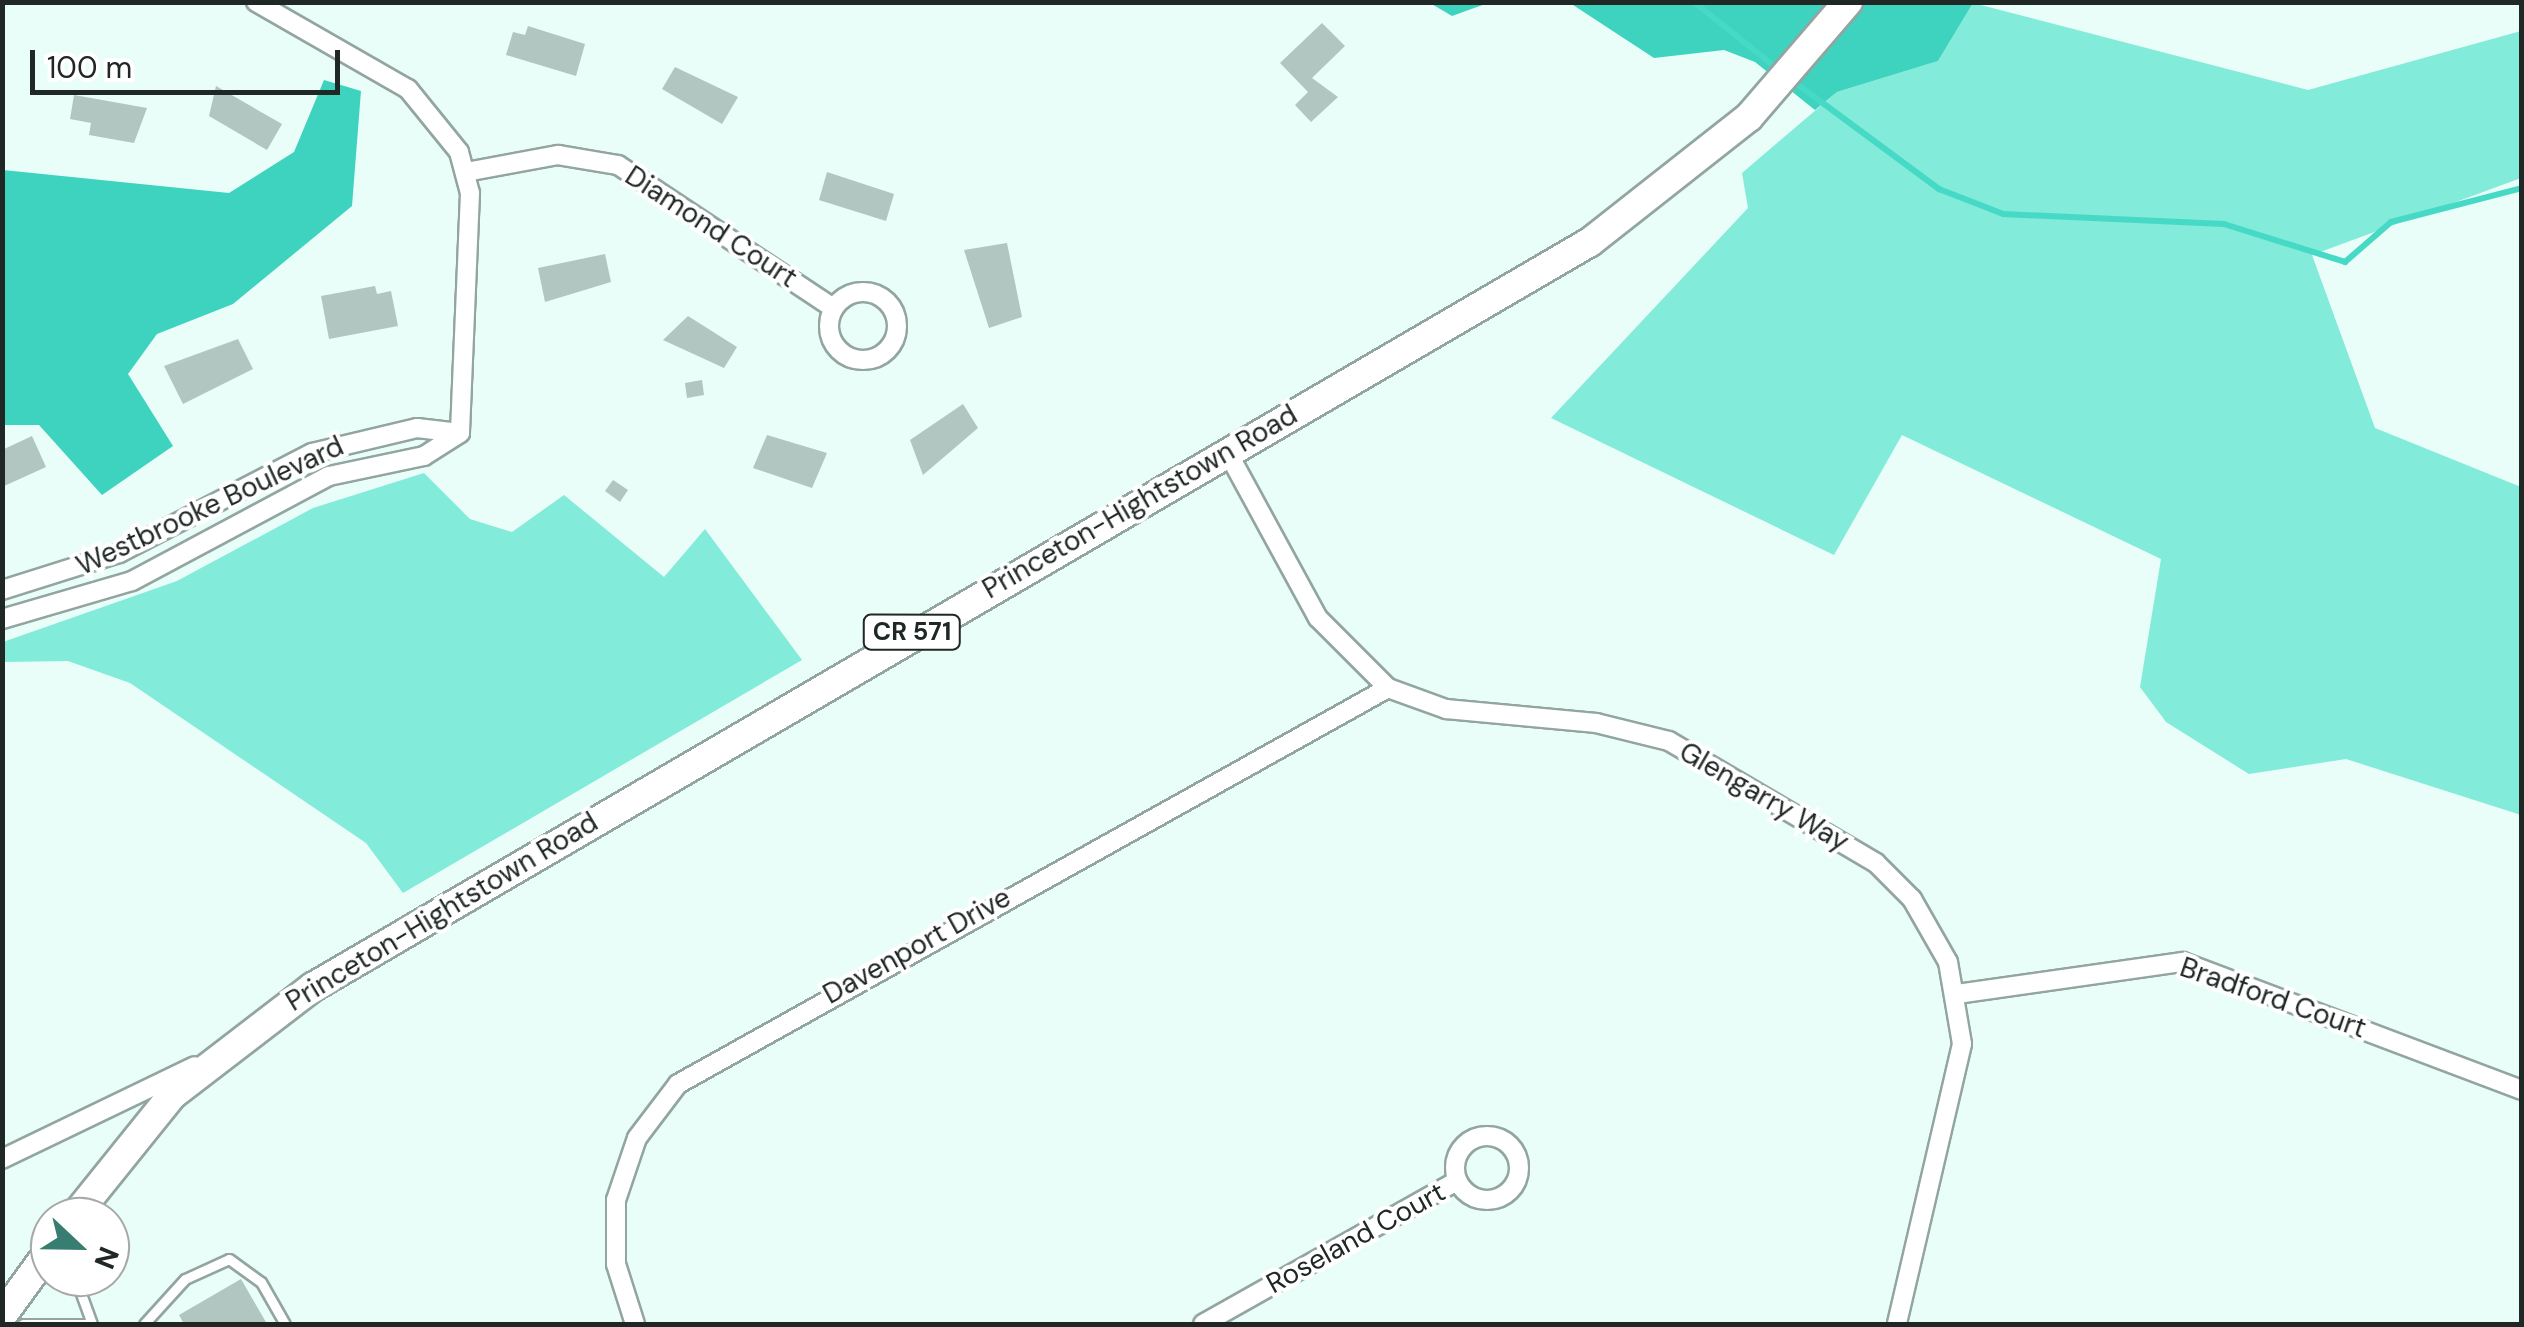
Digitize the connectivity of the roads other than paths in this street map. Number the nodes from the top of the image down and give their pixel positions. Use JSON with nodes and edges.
{"nodes":[{"id":1,"x":256,"y":2,"type":"edge"},
{"id":2,"x":1848,"y":2,"type":"edge"},
{"id":3,"x":466,"y":172,"type":"junction"},
{"id":4,"x":834,"y":308,"type":"dead end"},
{"id":5,"x":460,"y":433,"type":"junction"},
{"id":6,"x":1228,"y":453,"type":"junction"},
{"id":7,"x":2,"y":590,"type":"edge"},
{"id":8,"x":2,"y":619,"type":"edge"},
{"id":9,"x":1388,"y":688,"type":"junction"},
{"id":10,"x":1957,"y":994,"type":"junction"},
{"id":11,"x":222,"y":1053,"type":"junction"},
{"id":12,"x":2522,"y":1090,"type":"edge"},
{"id":13,"x":2,"y":1160,"type":"edge"},
{"id":14,"x":1458,"y":1181,"type":"dead end"},
{"id":15,"x":90,"y":1197,"type":"edge"},
{"id":16,"x":30,"y":1278,"type":"edge"},
{"id":17,"x":82,"y":1297,"type":"edge"},
{"id":18,"x":2,"y":1316,"type":"edge"},
{"id":19,"x":23,"y":1324,"type":"edge"},
{"id":20,"x":92,"y":1324,"type":"edge"},
{"id":21,"x":144,"y":1324,"type":"edge"},
{"id":22,"x":285,"y":1324,"type":"edge"},
{"id":23,"x":635,"y":1324,"type":"edge"},
{"id":24,"x":1203,"y":1324,"type":"edge"},
{"id":25,"x":1897,"y":1324,"type":"edge"}],
"edges":[{"from":1,"to":3,"type":"street"},
{"from":2,"to":6,"type":"main road","name":"Princeton-Hightstown Road","number":"CR 571"},
{"from":3,"to":4,"type":"street","name":"Diamond Court"},
{"from":3,"to":5,"type":"street"},
{"from":5,"to":7,"type":"street","name":"Westbrooke Boulevard"},
{"from":5,"to":8,"type":"street","name":"Westbrooke Boulevard"},
{"from":6,"to":9,"type":"street","name":"Glengarry Way"},
{"from":6,"to":11,"type":"main road","name":"Princeton-Hightstown Road","number":"CR 571"},
{"from":9,"to":10,"type":"street","name":"Glengarry Way"},
{"from":9,"to":23,"type":"street","name":"Davenport Drive"},
{"from":10,"to":12,"type":"street","name":"Bradford Court"},
{"from":10,"to":25,"type":"street","name":"Glengarry Way"},
{"from":11,"to":13,"type":"street"},
{"from":11,"to":15,"type":"main road","name":"Princeton-Hightstown Road","number":"CR 571"},
{"from":14,"to":24,"type":"street","name":"Roseland Court"},
{"from":16,"to":18,"type":"main road"},
{"from":17,"to":20,"type":"lane"},
{"from":19,"to":20,"type":"lane"},
{"from":21,"to":22,"type":"lane"}]}
